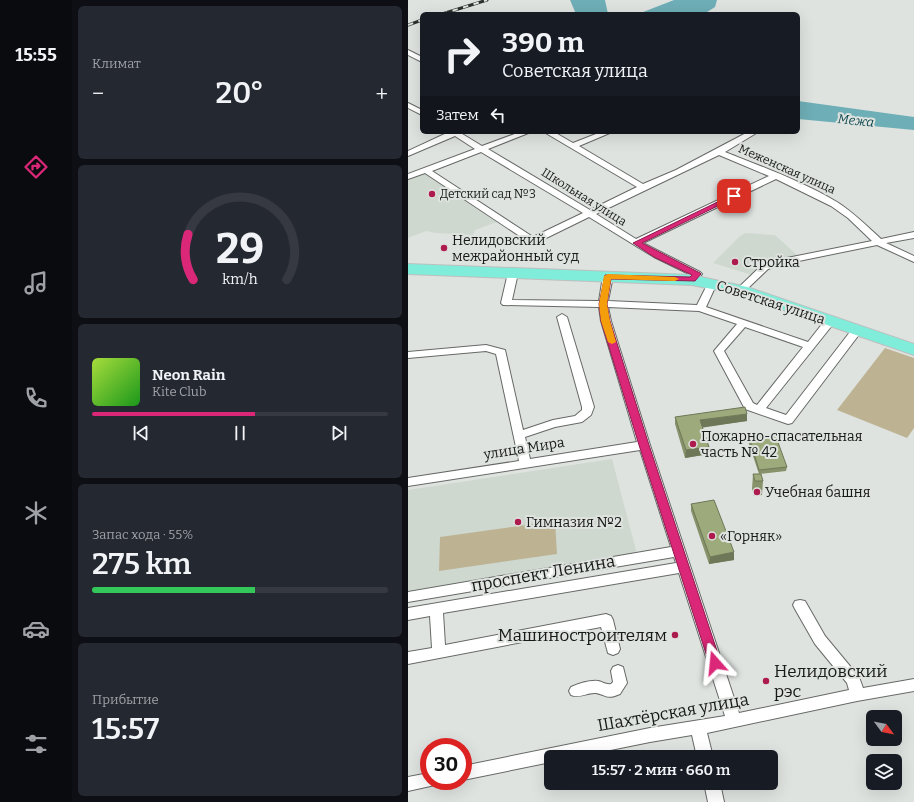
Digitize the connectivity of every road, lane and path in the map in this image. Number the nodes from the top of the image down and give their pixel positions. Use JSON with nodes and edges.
{"nodes":[{"id":1,"x":408,"y":52,"type":"edge"},
{"id":2,"x":420,"y":59,"type":"edge"},
{"id":3,"x":408,"y":105,"type":"edge"},
{"id":4,"x":420,"y":112,"type":"edge"},
{"id":5,"x":452,"y":134,"type":"edge"},
{"id":6,"x":456,"y":134,"type":"edge"},
{"id":7,"x":522,"y":134,"type":"edge"},
{"id":8,"x":552,"y":134,"type":"edge"},
{"id":9,"x":603,"y":134,"type":"edge"},
{"id":10,"x":750,"y":134,"type":"edge"},
{"id":11,"x":573,"y":146,"type":"junction"},
{"id":12,"x":482,"y":149,"type":"junction"},
{"id":13,"x":719,"y":152,"type":"junction"},
{"id":14,"x":408,"y":154,"type":"edge"},
{"id":15,"x":426,"y":170,"type":"junction"},
{"id":16,"x":776,"y":176,"type":"junction"},
{"id":17,"x":408,"y":177,"type":"edge"},
{"id":18,"x":643,"y":187,"type":"junction"},
{"id":19,"x":589,"y":213,"type":"junction"},
{"id":20,"x":914,"y":235,"type":"edge"},
{"id":21,"x":879,"y":242,"type":"junction"},
{"id":22,"x":636,"y":243,"type":"junction"},
{"id":23,"x":914,"y":259,"type":"edge"},
{"id":24,"x":408,"y":269,"type":"edge"},
{"id":25,"x":513,"y":273,"type":"junction"},
{"id":26,"x":608,"y":276,"type":"junction"},
{"id":27,"x":692,"y":280,"type":"junction"},
{"id":28,"x":712,"y":283,"type":"junction"},
{"id":29,"x":741,"y":290,"type":"junction"},
{"id":30,"x":603,"y":304,"type":"junction"},
{"id":31,"x":700,"y":308,"type":"junction"},
{"id":32,"x":562,"y":317,"type":"dead end"},
{"id":33,"x":830,"y":321,"type":"junction"},
{"id":34,"x":743,"y":323,"type":"junction"},
{"id":35,"x":857,"y":330,"type":"junction"},
{"id":36,"x":810,"y":346,"type":"junction"},
{"id":37,"x":914,"y":350,"type":"edge"},
{"id":38,"x":408,"y":355,"type":"edge"},
{"id":39,"x":759,"y":409,"type":"junction"},
{"id":40,"x":519,"y":436,"type":"junction"},
{"id":41,"x":644,"y":445,"type":"junction"},
{"id":42,"x":525,"y":463,"type":"junction"},
{"id":43,"x":408,"y":482,"type":"edge"},
{"id":44,"x":680,"y":551,"type":"junction"},
{"id":45,"x":684,"y":567,"type":"junction"},
{"id":46,"x":408,"y":597,"type":"edge"},
{"id":47,"x":800,"y":605,"type":"dead end"},
{"id":48,"x":436,"y":609,"type":"junction"},
{"id":49,"x":408,"y":614,"type":"edge"},
{"id":50,"x":613,"y":650,"type":"dead end"},
{"id":51,"x":439,"y":652,"type":"junction"},
{"id":52,"x":408,"y":658,"type":"edge"},
{"id":53,"x":618,"y":671,"type":"dead end"},
{"id":54,"x":914,"y":685,"type":"edge"},
{"id":55,"x":576,"y":692,"type":"dead end"},
{"id":56,"x":857,"y":695,"type":"junction"},
{"id":57,"x":734,"y":721,"type":"junction"},
{"id":58,"x":698,"y":728,"type":"junction"},
{"id":59,"x":703,"y":750,"type":"edge"},
{"id":60,"x":472,"y":771,"type":"edge"},
{"id":61,"x":420,"y":782,"type":"edge"},
{"id":62,"x":408,"y":784,"type":"edge"},
{"id":63,"x":713,"y":790,"type":"edge"},
{"id":64,"x":716,"y":802,"type":"edge"}],
"edges":[{"from":1,"to":2,"type":"street"},
{"from":3,"to":4,"type":"street"},
{"from":5,"to":14,"type":"street"},
{"from":6,"to":12,"type":"street","name":"Школьная улица"},
{"from":7,"to":12,"type":"street"},
{"from":8,"to":11,"type":"street"},
{"from":9,"to":11,"type":"street"},
{"from":10,"to":13,"type":"street"},
{"from":11,"to":18,"type":"street"},
{"from":12,"to":15,"type":"street"},
{"from":12,"to":19,"type":"street","name":"Школьная улица"},
{"from":13,"to":16,"type":"street","name":"Меженская улица"},
{"from":13,"to":18,"type":"street"},
{"from":15,"to":17,"type":"street"},
{"from":15,"to":19,"type":"street"},
{"from":16,"to":21,"type":"street","name":"Меженская улица"},
{"from":16,"to":22,"type":"street"},
{"from":18,"to":19,"type":"street"},
{"from":19,"to":22,"type":"street","name":"Школьная улица"},
{"from":20,"to":21,"type":"street"},
{"from":21,"to":23,"type":"street","name":"Меженская улица"},
{"from":21,"to":29,"type":"street"},
{"from":22,"to":27,"type":"street","name":"Школьная улица"},
{"from":24,"to":25,"type":"main road","name":"Советская улица"},
{"from":25,"to":26,"type":"main road","name":"Советская улица"},
{"from":25,"to":30,"type":"street"},
{"from":26,"to":27,"type":"main road","name":"Советская улица"},
{"from":26,"to":30,"type":"street"},
{"from":27,"to":28,"type":"main road","name":"Советская улица"},
{"from":28,"to":29,"type":"main road","name":"Советская улица"},
{"from":28,"to":31,"type":"street"},
{"from":29,"to":33,"type":"main road","name":"Советская улица"},
{"from":30,"to":31,"type":"street"},
{"from":30,"to":41,"type":"street"},
{"from":31,"to":34,"type":"street"},
{"from":32,"to":40,"type":"street"},
{"from":33,"to":35,"type":"main road","name":"Советская улица"},
{"from":33,"to":36,"type":"street"},
{"from":34,"to":36,"type":"street"},
{"from":34,"to":39,"type":"street"},
{"from":35,"to":37,"type":"main road","name":"Советская улица"},
{"from":35,"to":39,"type":"street"},
{"from":36,"to":39,"type":"street"},
{"from":38,"to":40,"type":"street"},
{"from":40,"to":42,"type":"street"},
{"from":41,"to":42,"type":"street","name":"улица Мира"},
{"from":41,"to":44,"type":"street"},
{"from":42,"to":43,"type":"street","name":"улица Мира"},
{"from":44,"to":45,"type":"street"},
{"from":44,"to":46,"type":"street","name":"проспект Ленина"},
{"from":45,"to":48,"type":"street","name":"проспект Ленина"},
{"from":45,"to":57,"type":"street"},
{"from":47,"to":56,"type":"street"},
{"from":48,"to":49,"type":"street","name":"проспект Ленина"},
{"from":48,"to":51,"type":"street"},
{"from":50,"to":51,"type":"street"},
{"from":51,"to":52,"type":"street"},
{"from":53,"to":55,"type":"street"},
{"from":54,"to":56,"type":"street","name":"Шахтёрская улица"},
{"from":56,"to":57,"type":"street","name":"Шахтёрская улица"},
{"from":57,"to":58,"type":"street","name":"Шахтёрская улица"},
{"from":58,"to":59,"type":"street"},
{"from":58,"to":60,"type":"street","name":"Шахтёрская улица"},
{"from":61,"to":62,"type":"street"},
{"from":63,"to":64,"type":"street"}]}
